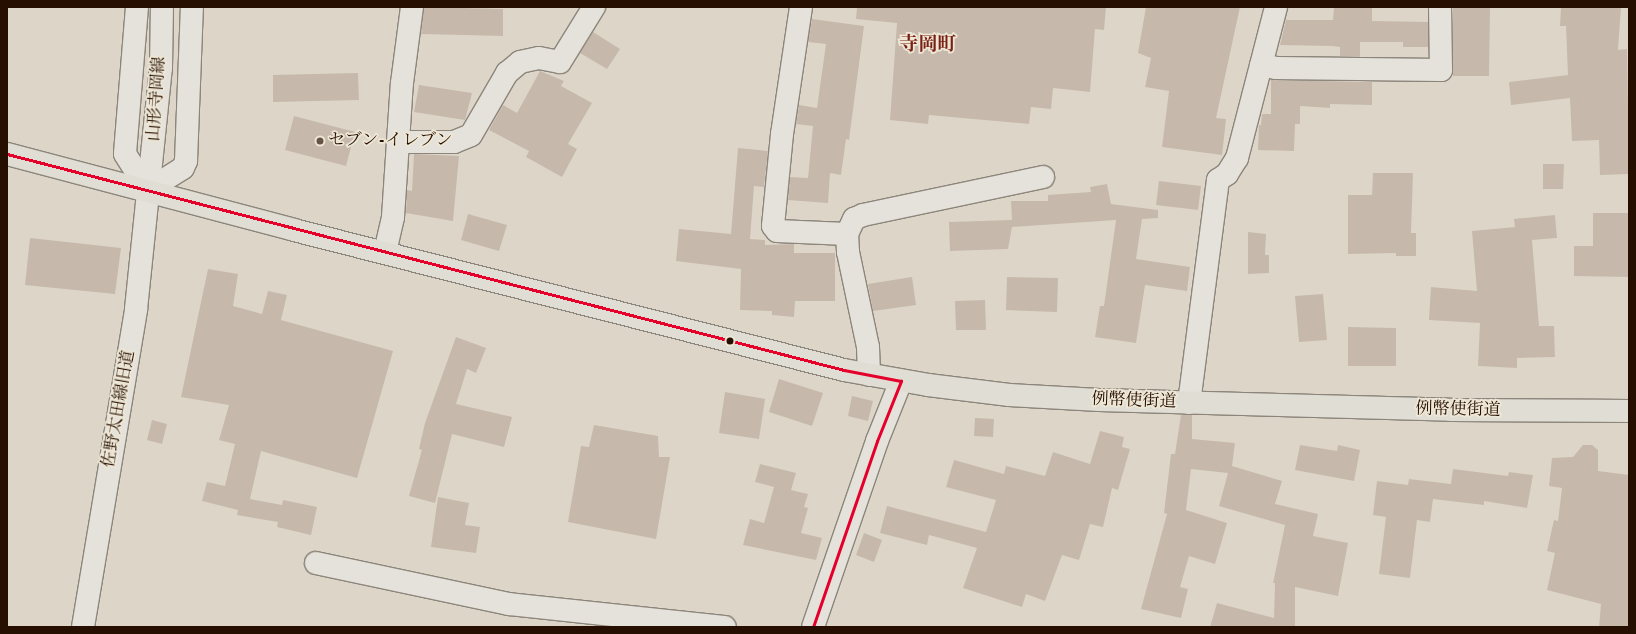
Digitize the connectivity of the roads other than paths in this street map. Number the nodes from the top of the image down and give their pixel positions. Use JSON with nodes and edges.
{"nodes":[{"id":1,"x":137,"y":7,"type":"edge"},
{"id":2,"x":162,"y":7,"type":"edge"},
{"id":3,"x":192,"y":7,"type":"edge"},
{"id":4,"x":412,"y":7,"type":"edge"},
{"id":5,"x":594,"y":7,"type":"edge"},
{"id":6,"x":801,"y":7,"type":"edge"},
{"id":7,"x":1276,"y":7,"type":"edge"},
{"id":8,"x":1440,"y":7,"type":"edge"},
{"id":9,"x":1261,"y":65,"type":"junction"},
{"id":10,"x":400,"y":142,"type":"junction"},
{"id":11,"x":7,"y":154,"type":"edge"},
{"id":12,"x":1043,"y":177,"type":"dead end"},
{"id":13,"x":148,"y":190,"type":"junction"},
{"id":14,"x":847,"y":234,"type":"junction"},
{"id":15,"x":386,"y":252,"type":"junction"},
{"id":16,"x":869,"y":375,"type":"junction"},
{"id":17,"x":901,"y":381,"type":"junction"},
{"id":18,"x":1189,"y":403,"type":"junction"},
{"id":19,"x":1629,"y":411,"type":"edge"},
{"id":20,"x":316,"y":563,"type":"dead end"},
{"id":21,"x":83,"y":627,"type":"edge"},
{"id":22,"x":725,"y":627,"type":"edge"},
{"id":23,"x":813,"y":627,"type":"edge"}],
"edges":[{"from":1,"to":13,"type":"street"},
{"from":2,"to":13,"type":"street","name":"山形寺岡線"},
{"from":3,"to":13,"type":"street"},
{"from":4,"to":10,"type":"street"},
{"from":5,"to":10,"type":"street"},
{"from":6,"to":14,"type":"street"},
{"from":7,"to":9,"type":"street"},
{"from":8,"to":9,"type":"street"},
{"from":9,"to":18,"type":"street"},
{"from":10,"to":15,"type":"street"},
{"from":11,"to":13,"type":"main road","name":"例幣使街道"},
{"from":12,"to":14,"type":"street"},
{"from":13,"to":15,"type":"main road","name":"例幣使街道"},
{"from":13,"to":21,"type":"street","name":"佐野太田線旧道"},
{"from":14,"to":16,"type":"street"},
{"from":15,"to":16,"type":"main road","name":"例幣使街道"},
{"from":16,"to":17,"type":"main road","name":"例幣使街道"},
{"from":17,"to":18,"type":"main road","name":"例幣使街道"},
{"from":17,"to":23,"type":"street"},
{"from":18,"to":19,"type":"main road","name":"例幣使街道"},
{"from":20,"to":22,"type":"street"}]}
